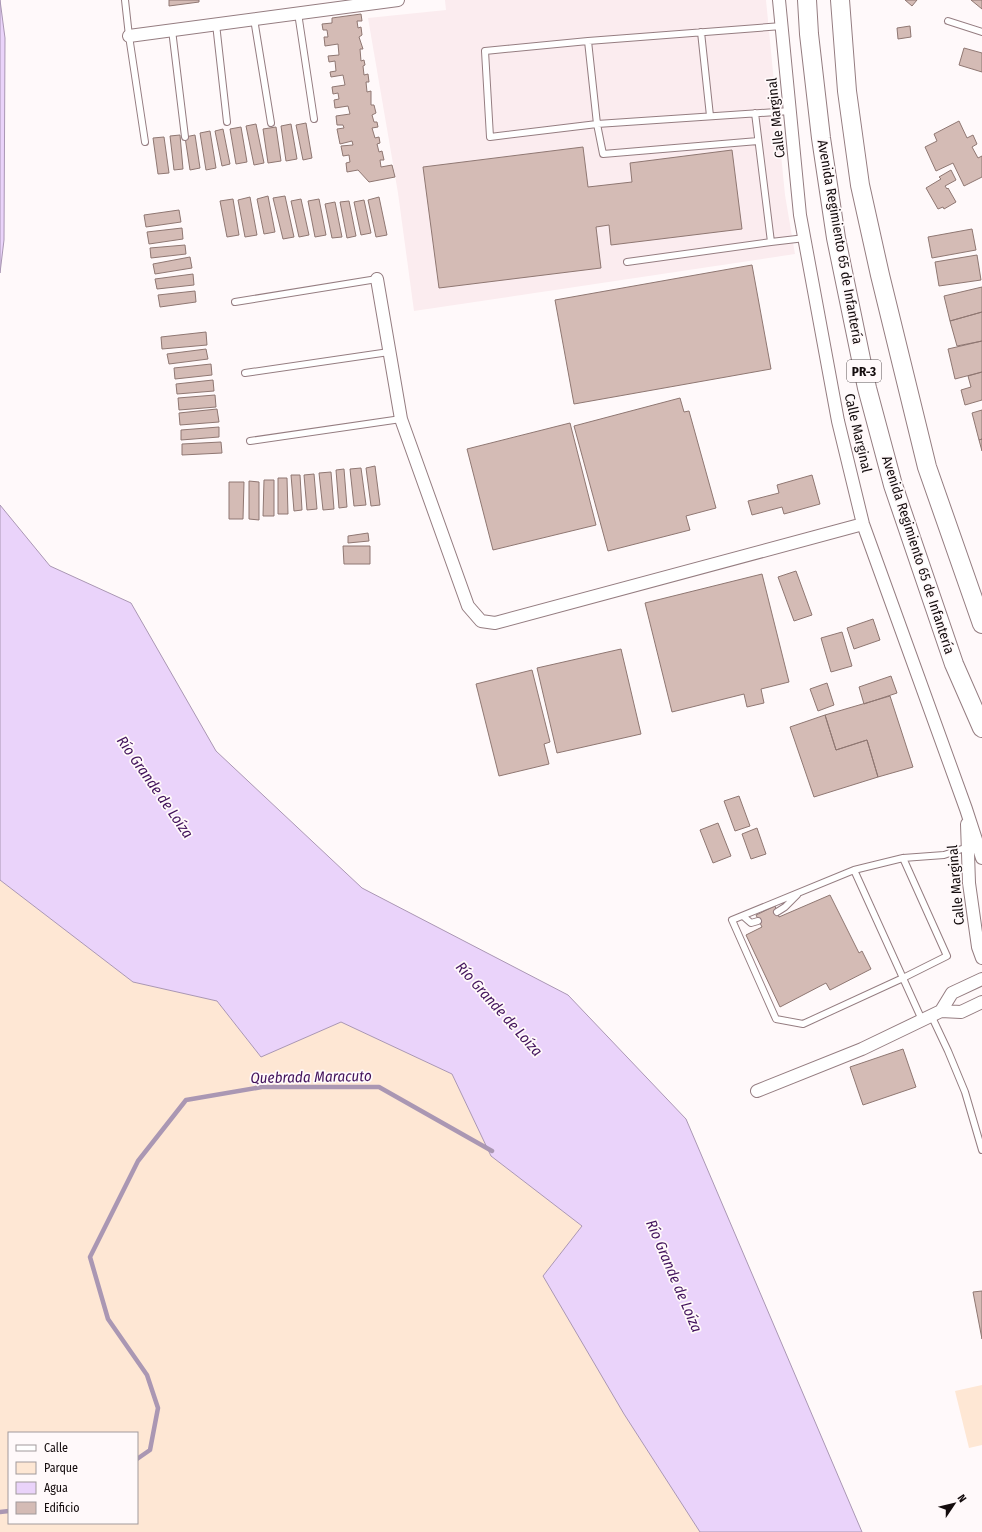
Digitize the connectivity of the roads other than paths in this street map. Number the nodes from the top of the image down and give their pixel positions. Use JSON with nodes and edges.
{"nodes":[{"id":1,"x":125,"y":0,"type":"edge"},
{"id":2,"x":398,"y":0,"type":"edge"},
{"id":3,"x":779,"y":0,"type":"edge"},
{"id":4,"x":807,"y":0,"type":"edge"},
{"id":5,"x":840,"y":0,"type":"edge"},
{"id":6,"x":359,"y":2,"type":"edge"},
{"id":7,"x":298,"y":13,"type":"junction"},
{"id":8,"x":254,"y":19,"type":"junction"},
{"id":9,"x":948,"y":22,"type":"dead end"},
{"id":10,"x":216,"y":24,"type":"junction"},
{"id":11,"x":782,"y":26,"type":"junction"},
{"id":12,"x":172,"y":30,"type":"junction"},
{"id":13,"x":701,"y":32,"type":"junction"},
{"id":14,"x":982,"y":32,"type":"edge"},
{"id":15,"x":129,"y":36,"type":"junction"},
{"id":16,"x":588,"y":41,"type":"junction"},
{"id":17,"x":790,"y":111,"type":"junction"},
{"id":18,"x":755,"y":113,"type":"junction"},
{"id":19,"x":710,"y":116,"type":"junction"},
{"id":20,"x":314,"y":119,"type":"dead end"},
{"id":21,"x":227,"y":122,"type":"dead end"},
{"id":22,"x":271,"y":123,"type":"dead end"},
{"id":23,"x":597,"y":124,"type":"junction"},
{"id":24,"x":185,"y":137,"type":"dead end"},
{"id":25,"x":758,"y":141,"type":"junction"},
{"id":26,"x":145,"y":142,"type":"dead end"},
{"id":27,"x":805,"y":238,"type":"junction"},
{"id":28,"x":771,"y":242,"type":"junction"},
{"id":29,"x":627,"y":262,"type":"dead end"},
{"id":30,"x":377,"y":279,"type":"joint"},
{"id":31,"x":235,"y":302,"type":"dead end"},
{"id":32,"x":389,"y":352,"type":"junction"},
{"id":33,"x":245,"y":373,"type":"dead end"},
{"id":34,"x":401,"y":420,"type":"junction"},
{"id":35,"x":250,"y":441,"type":"dead end"},
{"id":36,"x":863,"y":524,"type":"junction"},
{"id":37,"x":982,"y":624,"type":"edge"},
{"id":38,"x":982,"y":728,"type":"edge"},
{"id":39,"x":966,"y":808,"type":"junction"},
{"id":40,"x":968,"y":847,"type":"junction"},
{"id":41,"x":904,"y":858,"type":"junction"},
{"id":42,"x":982,"y":858,"type":"edge"},
{"id":43,"x":854,"y":870,"type":"junction"},
{"id":44,"x":799,"y":892,"type":"junction"},
{"id":45,"x":777,"y":912,"type":"dead end"},
{"id":46,"x":743,"y":916,"type":"junction"},
{"id":47,"x":758,"y":921,"type":"dead end"},
{"id":48,"x":982,"y":958,"type":"edge"},
{"id":49,"x":903,"y":978,"type":"junction"},
{"id":50,"x":982,"y":978,"type":"edge"},
{"id":51,"x":982,"y":1002,"type":"edge"},
{"id":52,"x":931,"y":1015,"type":"junction"},
{"id":53,"x":757,"y":1091,"type":"dead end"},
{"id":54,"x":982,"y":1150,"type":"edge"}],
"edges":[{"from":1,"to":15,"type":"lane"},
{"from":2,"to":6,"type":"street"},
{"from":3,"to":11,"type":"street","name":"Calle Marginal"},
{"from":4,"to":38,"type":"main road","name":"Avenida Regimiento 65 de Infantería","number":"PR-3"},
{"from":5,"to":37,"type":"main road","number":"PR-3"},
{"from":6,"to":7,"type":"street"},
{"from":7,"to":8,"type":"street"},
{"from":7,"to":20,"type":"lane"},
{"from":8,"to":10,"type":"street"},
{"from":8,"to":22,"type":"lane"},
{"from":9,"to":14,"type":"lane"},
{"from":10,"to":12,"type":"street"},
{"from":10,"to":21,"type":"lane"},
{"from":11,"to":13,"type":"lane"},
{"from":11,"to":17,"type":"street","name":"Calle Marginal"},
{"from":12,"to":15,"type":"street"},
{"from":12,"to":24,"type":"lane"},
{"from":13,"to":16,"type":"lane"},
{"from":13,"to":19,"type":"lane"},
{"from":15,"to":26,"type":"lane"},
{"from":16,"to":23,"type":"lane"},
{"from":16,"to":23,"type":"lane"},
{"from":17,"to":18,"type":"lane"},
{"from":17,"to":27,"type":"street","name":"Calle Marginal"},
{"from":18,"to":19,"type":"lane"},
{"from":18,"to":25,"type":"lane"},
{"from":19,"to":23,"type":"lane"},
{"from":23,"to":25,"type":"lane"},
{"from":25,"to":28,"type":"lane"},
{"from":27,"to":28,"type":"lane"},
{"from":27,"to":36,"type":"street","name":"Calle Marginal"},
{"from":28,"to":29,"type":"lane"},
{"from":30,"to":31,"type":"lane"},
{"from":30,"to":32,"type":"street"},
{"from":32,"to":33,"type":"lane"},
{"from":32,"to":34,"type":"street"},
{"from":34,"to":35,"type":"lane"},
{"from":34,"to":36,"type":"street"},
{"from":36,"to":39,"type":"street","name":"Calle Marginal"},
{"from":39,"to":40,"type":"street","name":"Calle Marginal"},
{"from":39,"to":42,"type":"street","name":"Calle Marginal"},
{"from":40,"to":41,"type":"lane"},
{"from":40,"to":48,"type":"street","name":"Calle Marginal"},
{"from":41,"to":43,"type":"lane"},
{"from":41,"to":49,"type":"lane"},
{"from":43,"to":44,"type":"lane"},
{"from":43,"to":49,"type":"lane"},
{"from":44,"to":45,"type":"lane"},
{"from":44,"to":46,"type":"lane"},
{"from":46,"to":47,"type":"lane"},
{"from":46,"to":49,"type":"lane"},
{"from":49,"to":52,"type":"lane"},
{"from":50,"to":52,"type":"street"},
{"from":51,"to":52,"type":"street"},
{"from":52,"to":53,"type":"street"},
{"from":52,"to":54,"type":"lane"}]}
